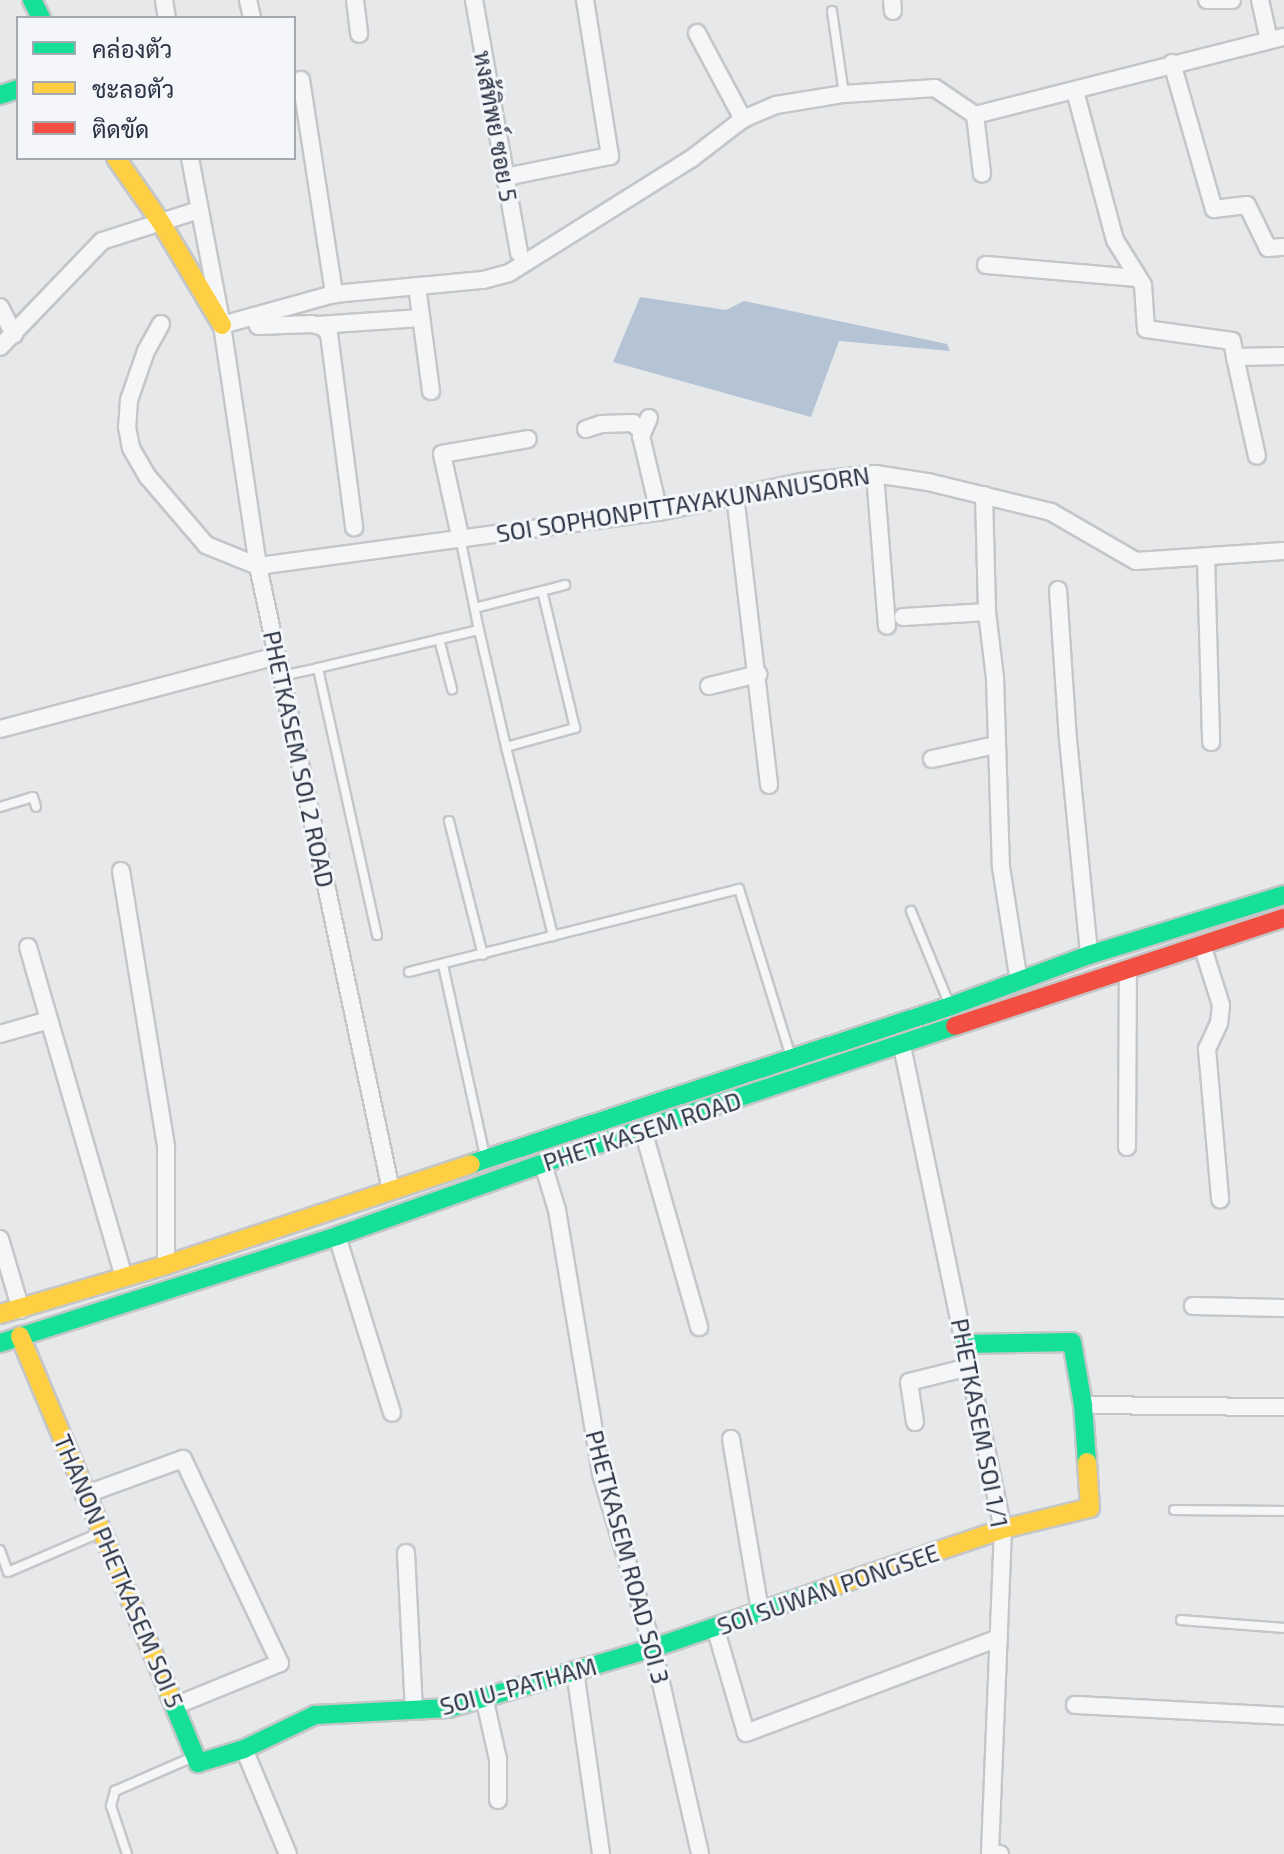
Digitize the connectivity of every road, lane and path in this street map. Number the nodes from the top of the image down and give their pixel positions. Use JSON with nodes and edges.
{"nodes":[{"id":1,"x":355,"y":0,"type":"edge"},
{"id":2,"x":474,"y":0,"type":"edge"},
{"id":3,"x":585,"y":0,"type":"edge"},
{"id":4,"x":1207,"y":0,"type":"edge"},
{"id":5,"x":1232,"y":0,"type":"edge"},
{"id":6,"x":1260,"y":0,"type":"edge"},
{"id":7,"x":832,"y":11,"type":"dead end"},
{"id":8,"x":697,"y":33,"type":"dead end"},
{"id":9,"x":359,"y":34,"type":"dead end"},
{"id":10,"x":1277,"y":38,"type":"edge"},
{"id":11,"x":1172,"y":63,"type":"junction"},
{"id":12,"x":301,"y":80,"type":"dead end"},
{"id":13,"x":1075,"y":91,"type":"junction"},
{"id":14,"x":844,"y":94,"type":"junction"},
{"id":15,"x":975,"y":115,"type":"junction"},
{"id":16,"x":743,"y":119,"type":"junction"},
{"id":17,"x":117,"y":160,"type":"edge"},
{"id":18,"x":190,"y":160,"type":"edge"},
{"id":19,"x":982,"y":174,"type":"dead end"},
{"id":20,"x":505,"y":177,"type":"junction"},
{"id":21,"x":199,"y":210,"type":"junction"},
{"id":22,"x":160,"y":221,"type":"junction"},
{"id":23,"x":1284,"y":247,"type":"edge"},
{"id":24,"x":519,"y":253,"type":"dead end"},
{"id":25,"x":986,"y":265,"type":"dead end"},
{"id":26,"x":1137,"y":278,"type":"junction"},
{"id":27,"x":417,"y":286,"type":"junction"},
{"id":28,"x":334,"y":294,"type":"junction"},
{"id":29,"x":0,"y":307,"type":"edge"},
{"id":30,"x":255,"y":316,"type":"junction"},
{"id":31,"x":421,"y":318,"type":"junction"},
{"id":32,"x":161,"y":324,"type":"dead end"},
{"id":33,"x":222,"y":325,"type":"junction"},
{"id":34,"x":318,"y":325,"type":"junction"},
{"id":35,"x":14,"y":335,"type":"junction"},
{"id":36,"x":0,"y":347,"type":"edge"},
{"id":37,"x":1284,"y":356,"type":"edge"},
{"id":38,"x":1235,"y":357,"type":"junction"},
{"id":39,"x":431,"y":391,"type":"dead end"},
{"id":40,"x":586,"y":429,"type":"dead end"},
{"id":41,"x":528,"y":439,"type":"dead end"},
{"id":42,"x":1257,"y":456,"type":"dead end"},
{"id":43,"x":875,"y":474,"type":"junction"},
{"id":44,"x":735,"y":495,"type":"junction"},
{"id":45,"x":984,"y":495,"type":"junction"},
{"id":46,"x":659,"y":512,"type":"junction"},
{"id":47,"x":354,"y":527,"type":"dead end"},
{"id":48,"x":460,"y":536,"type":"junction"},
{"id":49,"x":1284,"y":551,"type":"edge"},
{"id":50,"x":1206,"y":558,"type":"junction"},
{"id":51,"x":258,"y":566,"type":"junction"},
{"id":52,"x":565,"y":585,"type":"dead end"},
{"id":53,"x":1058,"y":590,"type":"dead end"},
{"id":54,"x":542,"y":591,"type":"junction"},
{"id":55,"x":475,"y":608,"type":"junction"},
{"id":56,"x":987,"y":612,"type":"junction"},
{"id":57,"x":903,"y":617,"type":"dead end"},
{"id":58,"x":887,"y":626,"type":"dead end"},
{"id":59,"x":479,"y":630,"type":"junction"},
{"id":60,"x":439,"y":639,"type":"junction"},
{"id":61,"x":276,"y":656,"type":"junction"},
{"id":62,"x":318,"y":668,"type":"junction"},
{"id":63,"x":759,"y":674,"type":"junction"},
{"id":64,"x":281,"y":676,"type":"junction"},
{"id":65,"x":709,"y":686,"type":"dead end"},
{"id":66,"x":452,"y":689,"type":"dead end"},
{"id":67,"x":0,"y":729,"type":"edge"},
{"id":68,"x":1211,"y":742,"type":"dead end"},
{"id":69,"x":995,"y":745,"type":"junction"},
{"id":70,"x":506,"y":747,"type":"junction"},
{"id":71,"x":932,"y":759,"type":"dead end"},
{"id":72,"x":769,"y":785,"type":"dead end"},
{"id":73,"x":0,"y":807,"type":"edge"},
{"id":74,"x":36,"y":807,"type":"dead end"},
{"id":75,"x":449,"y":821,"type":"dead end"},
{"id":76,"x":121,"y":871,"type":"dead end"},
{"id":77,"x":1284,"y":895,"type":"edge"},
{"id":78,"x":911,"y":911,"type":"dead end"},
{"id":79,"x":1284,"y":918,"type":"edge"},
{"id":80,"x":377,"y":935,"type":"dead end"},
{"id":81,"x":553,"y":936,"type":"junction"},
{"id":82,"x":1202,"y":945,"type":"junction"},
{"id":83,"x":28,"y":947,"type":"dead end"},
{"id":84,"x":483,"y":955,"type":"junction"},
{"id":85,"x":1089,"y":955,"type":"junction"},
{"id":86,"x":443,"y":965,"type":"junction"},
{"id":87,"x":1128,"y":969,"type":"junction"},
{"id":88,"x":409,"y":972,"type":"dead end"},
{"id":89,"x":1019,"y":982,"type":"junction"},
{"id":90,"x":951,"y":1006,"type":"junction"},
{"id":91,"x":49,"y":1020,"type":"junction"},
{"id":92,"x":957,"y":1027,"type":"junction"},
{"id":93,"x":0,"y":1034,"type":"edge"},
{"id":94,"x":902,"y":1046,"type":"junction"},
{"id":95,"x":791,"y":1058,"type":"junction"},
{"id":96,"x":588,"y":1125,"type":"junction"},
{"id":97,"x":643,"y":1130,"type":"junction"},
{"id":98,"x":592,"y":1146,"type":"junction"},
{"id":99,"x":1127,"y":1147,"type":"dead end"},
{"id":100,"x":486,"y":1158,"type":"junction"},
{"id":101,"x":543,"y":1164,"type":"junction"},
{"id":102,"x":391,"y":1190,"type":"junction"},
{"id":103,"x":1220,"y":1199,"type":"dead end"},
{"id":104,"x":337,"y":1236,"type":"junction"},
{"id":105,"x":0,"y":1239,"type":"edge"},
{"id":106,"x":166,"y":1265,"type":"junction"},
{"id":107,"x":124,"y":1278,"type":"junction"},
{"id":108,"x":1193,"y":1306,"type":"dead end"},
{"id":109,"x":1284,"y":1308,"type":"edge"},
{"id":110,"x":21,"y":1310,"type":"junction"},
{"id":111,"x":0,"y":1314,"type":"edge"},
{"id":112,"x":699,"y":1327,"type":"dead end"},
{"id":113,"x":20,"y":1336,"type":"junction"},
{"id":114,"x":0,"y":1343,"type":"edge"},
{"id":115,"x":966,"y":1344,"type":"junction"},
{"id":116,"x":969,"y":1367,"type":"junction"},
{"id":117,"x":1083,"y":1405,"type":"junction"},
{"id":118,"x":1284,"y":1407,"type":"edge"},
{"id":119,"x":392,"y":1413,"type":"dead end"},
{"id":120,"x":915,"y":1422,"type":"dead end"},
{"id":121,"x":731,"y":1439,"type":"dead end"},
{"id":122,"x":84,"y":1495,"type":"junction"},
{"id":123,"x":1174,"y":1510,"type":"dead end"},
{"id":124,"x":1284,"y":1511,"type":"edge"},
{"id":125,"x":1003,"y":1529,"type":"junction"},
{"id":126,"x":100,"y":1533,"type":"junction"},
{"id":127,"x":0,"y":1550,"type":"edge"},
{"id":128,"x":406,"y":1553,"type":"dead end"},
{"id":129,"x":760,"y":1611,"type":"junction"},
{"id":130,"x":1181,"y":1620,"type":"dead end"},
{"id":131,"x":715,"y":1627,"type":"junction"},
{"id":132,"x":1284,"y":1628,"type":"edge"},
{"id":133,"x":999,"y":1638,"type":"junction"},
{"id":134,"x":653,"y":1648,"type":"junction"},
{"id":135,"x":575,"y":1671,"type":"junction"},
{"id":136,"x":484,"y":1697,"type":"junction"},
{"id":137,"x":177,"y":1705,"type":"junction"},
{"id":138,"x":1075,"y":1705,"type":"dead end"},
{"id":139,"x":414,"y":1711,"type":"junction"},
{"id":140,"x":1284,"y":1716,"type":"edge"},
{"id":141,"x":244,"y":1749,"type":"junction"},
{"id":142,"x":196,"y":1756,"type":"junction"},
{"id":143,"x":498,"y":1800,"type":"dead end"},
{"id":144,"x":995,"y":1853,"type":"edge"},
{"id":145,"x":127,"y":1854,"type":"edge"},
{"id":146,"x":288,"y":1854,"type":"edge"},
{"id":147,"x":601,"y":1854,"type":"edge"},
{"id":148,"x":700,"y":1854,"type":"edge"}],
"edges":[{"from":1,"to":9,"type":"street"},
{"from":2,"to":20,"type":"street","name":"หงส้ทิพย์ ซอย 5"},
{"from":3,"to":20,"type":"street"},
{"from":4,"to":5,"type":"street"},
{"from":6,"to":10,"type":"street"},
{"from":7,"to":14,"type":"lane"},
{"from":8,"to":16,"type":"street"},
{"from":10,"to":11,"type":"street"},
{"from":11,"to":13,"type":"street"},
{"from":11,"to":23,"type":"street"},
{"from":12,"to":28,"type":"street"},
{"from":13,"to":15,"type":"street"},
{"from":13,"to":26,"type":"street"},
{"from":14,"to":15,"type":"street"},
{"from":14,"to":16,"type":"street"},
{"from":15,"to":19,"type":"street"},
{"from":16,"to":27,"type":"street"},
{"from":17,"to":22,"type":"main road"},
{"from":18,"to":21,"type":"street","name":"PHETKASEM SOI 2 ROAD"},
{"from":20,"to":24,"type":"street","name":"หงส้ทิพย์ ซอย 5"},
{"from":21,"to":22,"type":"street"},
{"from":21,"to":33,"type":"street","name":"PHETKASEM SOI 2 ROAD"},
{"from":22,"to":33,"type":"main road"},
{"from":22,"to":35,"type":"street"},
{"from":25,"to":26,"type":"street"},
{"from":26,"to":38,"type":"street"},
{"from":27,"to":28,"type":"street"},
{"from":27,"to":31,"type":"street"},
{"from":28,"to":30,"type":"street"},
{"from":29,"to":35,"type":"street"},
{"from":30,"to":33,"type":"street"},
{"from":30,"to":34,"type":"street"},
{"from":31,"to":34,"type":"street"},
{"from":31,"to":39,"type":"street"},
{"from":32,"to":51,"type":"street"},
{"from":33,"to":51,"type":"street","name":"PHETKASEM SOI 2 ROAD"},
{"from":34,"to":47,"type":"street"},
{"from":35,"to":36,"type":"street"},
{"from":37,"to":38,"type":"street"},
{"from":38,"to":42,"type":"street"},
{"from":40,"to":46,"type":"street"},
{"from":41,"to":48,"type":"street"},
{"from":43,"to":44,"type":"street","name":"SOI SOPHONPITTAYAKUNANUSORN"},
{"from":43,"to":45,"type":"street","name":"SOI SOPHONPITTAYAKUNANUSORN"},
{"from":43,"to":58,"type":"street"},
{"from":44,"to":46,"type":"street","name":"SOI SOPHONPITTAYAKUNANUSORN"},
{"from":44,"to":63,"type":"street"},
{"from":45,"to":50,"type":"street","name":"SOI SOPHONPITTAYAKUNANUSORN"},
{"from":45,"to":56,"type":"street"},
{"from":46,"to":48,"type":"street","name":"SOI SOPHONPITTAYAKUNANUSORN"},
{"from":48,"to":51,"type":"street","name":"SOI SOPHONPITTAYAKUNANUSORN"},
{"from":48,"to":55,"type":"lane"},
{"from":49,"to":50,"type":"street","name":"SOI SOPHONPITTAYAKUNANUSORN"},
{"from":50,"to":68,"type":"street"},
{"from":51,"to":61,"type":"street","name":"PHETKASEM SOI 2 ROAD"},
{"from":52,"to":54,"type":"lane"},
{"from":53,"to":85,"type":"street"},
{"from":54,"to":55,"type":"lane"},
{"from":54,"to":70,"type":"lane"},
{"from":55,"to":59,"type":"lane"},
{"from":56,"to":57,"type":"street"},
{"from":56,"to":69,"type":"street"},
{"from":59,"to":60,"type":"lane"},
{"from":59,"to":70,"type":"lane"},
{"from":60,"to":62,"type":"lane"},
{"from":60,"to":66,"type":"lane"},
{"from":61,"to":64,"type":"street","name":"PHETKASEM SOI 2 ROAD"},
{"from":61,"to":67,"type":"street"},
{"from":62,"to":64,"type":"lane"},
{"from":62,"to":80,"type":"lane"},
{"from":63,"to":65,"type":"street"},
{"from":63,"to":72,"type":"street"},
{"from":64,"to":102,"type":"street","name":"PHETKASEM SOI 2 ROAD"},
{"from":69,"to":71,"type":"street"},
{"from":69,"to":89,"type":"street"},
{"from":70,"to":81,"type":"lane"},
{"from":73,"to":74,"type":"lane"},
{"from":75,"to":84,"type":"lane"},
{"from":76,"to":106,"type":"street"},
{"from":77,"to":85,"type":"main road","name":"PHET KASEM ROAD"},
{"from":78,"to":90,"type":"lane"},
{"from":79,"to":82,"type":"main road","name":"PHET KASEM ROAD"},
{"from":81,"to":84,"type":"lane"},
{"from":81,"to":95,"type":"lane"},
{"from":82,"to":87,"type":"main road","name":"PHET KASEM ROAD"},
{"from":82,"to":103,"type":"street"},
{"from":83,"to":91,"type":"street"},
{"from":84,"to":86,"type":"lane"},
{"from":85,"to":89,"type":"main road","name":"PHET KASEM ROAD"},
{"from":86,"to":88,"type":"lane"},
{"from":86,"to":100,"type":"lane"},
{"from":87,"to":92,"type":"main road","name":"PHET KASEM ROAD"},
{"from":87,"to":99,"type":"street"},
{"from":89,"to":90,"type":"main road","name":"PHET KASEM ROAD"},
{"from":90,"to":92,"type":"main road"},
{"from":90,"to":95,"type":"main road","name":"PHET KASEM ROAD"},
{"from":91,"to":93,"type":"street"},
{"from":91,"to":107,"type":"street"},
{"from":92,"to":94,"type":"main road","name":"PHET KASEM ROAD"},
{"from":94,"to":97,"type":"main road","name":"PHET KASEM ROAD"},
{"from":94,"to":115,"type":"street","name":"PHETKASEM SOI 1/1"},
{"from":95,"to":96,"type":"main road","name":"PHET KASEM ROAD"},
{"from":96,"to":98,"type":"main road"},
{"from":96,"to":100,"type":"main road","name":"PHET KASEM ROAD"},
{"from":97,"to":98,"type":"main road","name":"PHET KASEM ROAD"},
{"from":97,"to":112,"type":"street"},
{"from":98,"to":101,"type":"main road","name":"PHET KASEM ROAD"},
{"from":100,"to":102,"type":"main road","name":"PHET KASEM ROAD"},
{"from":101,"to":104,"type":"main road","name":"PHET KASEM ROAD"},
{"from":101,"to":134,"type":"street","name":"PHETKASEM ROAD SOI 3"},
{"from":102,"to":106,"type":"main road","name":"PHET KASEM ROAD"},
{"from":104,"to":113,"type":"main road","name":"PHET KASEM ROAD"},
{"from":104,"to":119,"type":"street"},
{"from":105,"to":110,"type":"street"},
{"from":106,"to":107,"type":"main road","name":"PHET KASEM ROAD"},
{"from":107,"to":110,"type":"main road","name":"PHET KASEM ROAD"},
{"from":108,"to":109,"type":"street"},
{"from":110,"to":111,"type":"main road","name":"PHET KASEM ROAD"},
{"from":113,"to":114,"type":"main road","name":"PHET KASEM ROAD"},
{"from":113,"to":122,"type":"main road","name":"THANON PHETKASEM SOI 5"},
{"from":115,"to":116,"type":"street","name":"PHETKASEM SOI 1/1"},
{"from":115,"to":117,"type":"main road"},
{"from":116,"to":120,"type":"street"},
{"from":116,"to":125,"type":"street","name":"PHETKASEM SOI 1/1"},
{"from":117,"to":118,"type":"street"},
{"from":117,"to":125,"type":"main road","name":"SOI SUWAN PONGSEE"},
{"from":121,"to":129,"type":"street"},
{"from":122,"to":126,"type":"main road","name":"THANON PHETKASEM SOI 5"},
{"from":122,"to":137,"type":"street"},
{"from":123,"to":124,"type":"lane"},
{"from":125,"to":129,"type":"main road","name":"SOI SUWAN PONGSEE"},
{"from":125,"to":133,"type":"street","name":"PHETKASEM SOI 1/1"},
{"from":126,"to":127,"type":"lane"},
{"from":126,"to":137,"type":"main road","name":"THANON PHETKASEM SOI 5"},
{"from":128,"to":139,"type":"street"},
{"from":129,"to":131,"type":"main road","name":"SOI SUWAN PONGSEE"},
{"from":130,"to":132,"type":"lane"},
{"from":131,"to":133,"type":"street"},
{"from":131,"to":134,"type":"main road","name":"SOI SUWAN PONGSEE"},
{"from":133,"to":144,"type":"street","name":"PHETKASEM SOI 1/1"},
{"from":134,"to":135,"type":"main road","name":"SOI U-PATHAM"},
{"from":134,"to":148,"type":"street","name":"PHETKASEM ROAD SOI 3"},
{"from":135,"to":136,"type":"main road","name":"SOI U-PATHAM"},
{"from":135,"to":147,"type":"street"},
{"from":136,"to":139,"type":"main road","name":"SOI U-PATHAM"},
{"from":136,"to":143,"type":"street"},
{"from":137,"to":142,"type":"main road","name":"THANON PHETKASEM SOI 5"},
{"from":138,"to":140,"type":"street"},
{"from":139,"to":141,"type":"main road","name":"SOI U-PATHAM"},
{"from":141,"to":142,"type":"main road"},
{"from":141,"to":146,"type":"street"},
{"from":142,"to":145,"type":"lane"}]}
